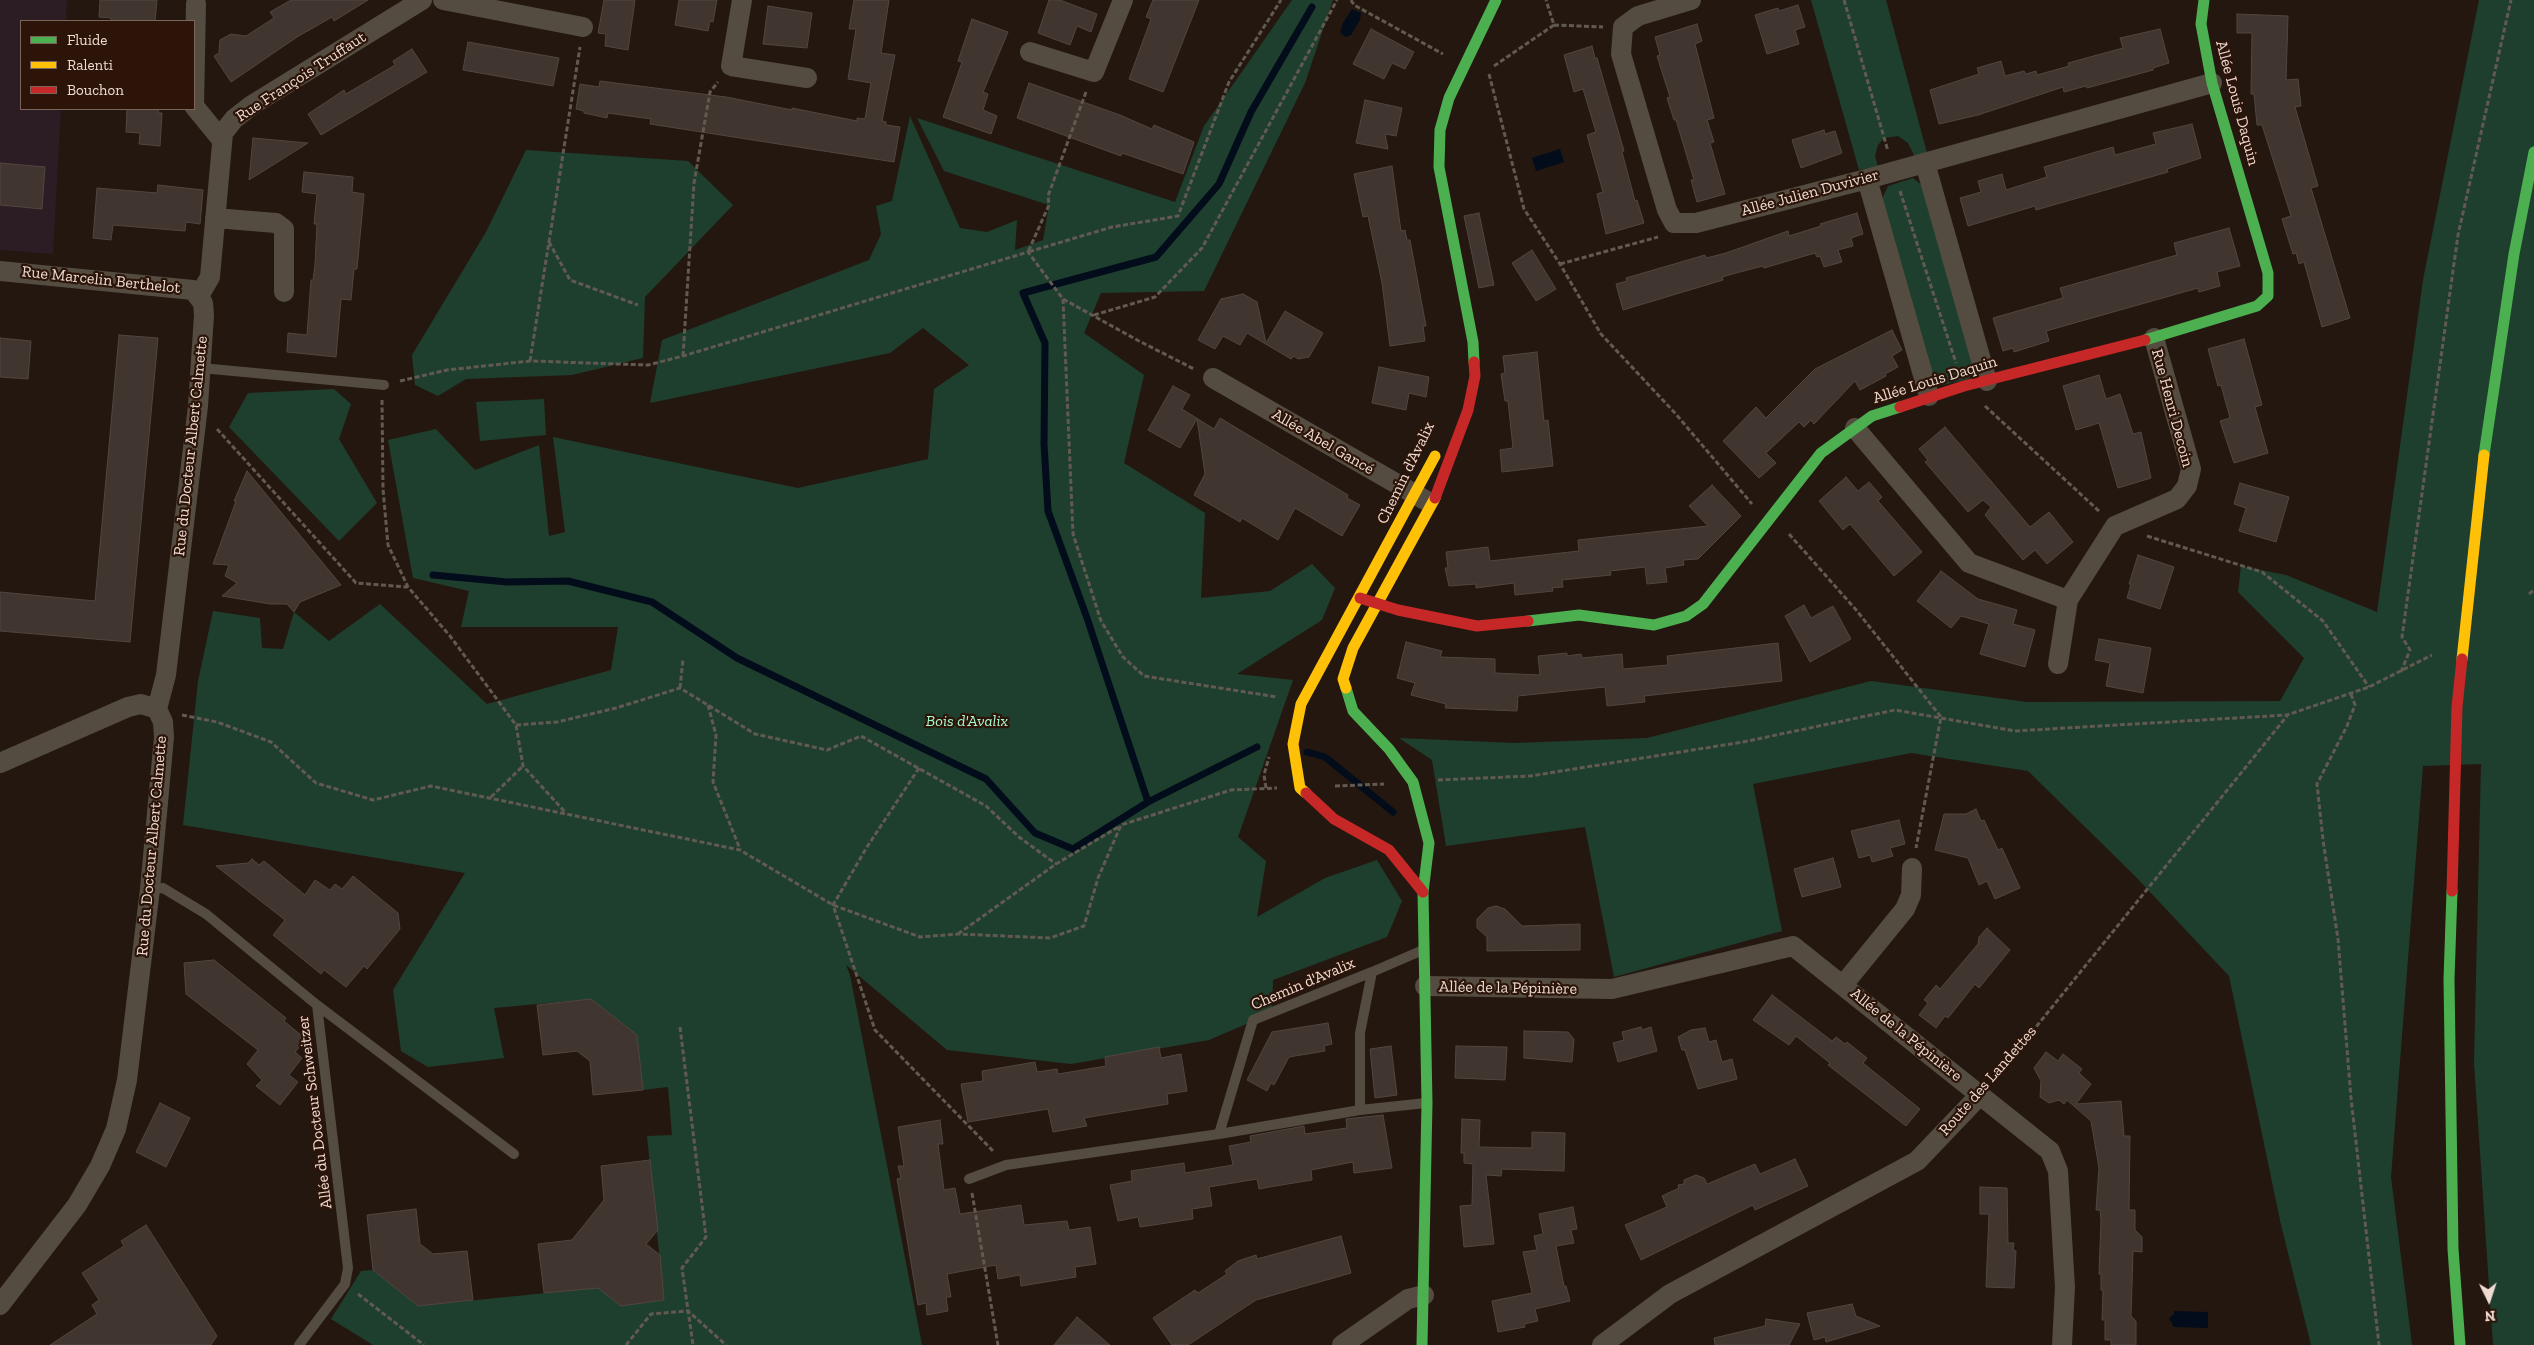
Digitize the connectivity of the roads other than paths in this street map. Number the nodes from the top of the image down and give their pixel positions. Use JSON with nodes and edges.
{"nodes":[{"id":1,"x":422,"y":0,"type":"edge"},
{"id":2,"x":443,"y":0,"type":"edge"},
{"id":3,"x":742,"y":0,"type":"edge"},
{"id":4,"x":1123,"y":0,"type":"edge"},
{"id":5,"x":1496,"y":0,"type":"edge"},
{"id":6,"x":1691,"y":0,"type":"edge"},
{"id":7,"x":2204,"y":0,"type":"edge"},
{"id":8,"x":196,"y":4,"type":"dead end"},
{"id":9,"x":583,"y":27,"type":"road end"},
{"id":10,"x":1030,"y":52,"type":"dead end"},
{"id":11,"x":195,"y":55,"type":"edge"},
{"id":12,"x":807,"y":78,"type":"dead end"},
{"id":13,"x":2212,"y":83,"type":"junction"},
{"id":14,"x":195,"y":107,"type":"edge"},
{"id":15,"x":221,"y":139,"type":"junction"},
{"id":16,"x":2534,"y":152,"type":"edge"},
{"id":17,"x":1925,"y":163,"type":"junction"},
{"id":18,"x":1868,"y":179,"type":"junction"},
{"id":19,"x":214,"y":218,"type":"junction"},
{"id":20,"x":0,"y":271,"type":"edge"},
{"id":21,"x":284,"y":292,"type":"dead end"},
{"id":22,"x":199,"y":296,"type":"junction"},
{"id":23,"x":2154,"y":338,"type":"junction"},
{"id":24,"x":201,"y":368,"type":"junction"},
{"id":25,"x":1213,"y":378,"type":"road end"},
{"id":26,"x":1987,"y":380,"type":"junction"},
{"id":27,"x":384,"y":385,"type":"road end"},
{"id":28,"x":1929,"y":396,"type":"junction"},
{"id":29,"x":1855,"y":428,"type":"junction"},
{"id":30,"x":1439,"y":448,"type":"dead end"},
{"id":31,"x":1416,"y":495,"type":"junction"},
{"id":32,"x":1434,"y":505,"type":"junction"},
{"id":33,"x":1359,"y":597,"type":"junction"},
{"id":34,"x":2068,"y":600,"type":"junction"},
{"id":35,"x":1378,"y":603,"type":"junction"},
{"id":36,"x":2058,"y":664,"type":"dead end"},
{"id":37,"x":157,"y":709,"type":"junction"},
{"id":38,"x":0,"y":763,"type":"edge"},
{"id":39,"x":1912,"y":868,"type":"road end"},
{"id":40,"x":150,"y":889,"type":"junction"},
{"id":41,"x":1423,"y":892,"type":"junction"},
{"id":42,"x":1424,"y":950,"type":"junction"},
{"id":43,"x":1372,"y":972,"type":"junction"},
{"id":44,"x":1843,"y":985,"type":"junction"},
{"id":45,"x":1425,"y":986,"type":"junction"},
{"id":46,"x":317,"y":1005,"type":"junction"},
{"id":47,"x":1980,"y":1095,"type":"junction"},
{"id":48,"x":1427,"y":1103,"type":"junction"},
{"id":49,"x":1360,"y":1110,"type":"junction"},
{"id":50,"x":1219,"y":1134,"type":"junction"},
{"id":51,"x":514,"y":1154,"type":"dead end"},
{"id":52,"x":969,"y":1179,"type":"road end"},
{"id":53,"x":1424,"y":1295,"type":"junction"},
{"id":54,"x":0,"y":1305,"type":"edge"},
{"id":55,"x":299,"y":1345,"type":"edge"},
{"id":56,"x":1342,"y":1345,"type":"edge"},
{"id":57,"x":1422,"y":1345,"type":"edge"},
{"id":58,"x":1602,"y":1345,"type":"edge"},
{"id":59,"x":2062,"y":1345,"type":"edge"},
{"id":60,"x":2460,"y":1345,"type":"edge"}],
"edges":[{"from":1,"to":15,"type":"street","name":"Rue François Truffaut"},
{"from":2,"to":9,"type":"street"},
{"from":3,"to":12,"type":"street"},
{"from":4,"to":10,"type":"street"},
{"from":5,"to":32,"type":"street","name":"Chemin d'Avalix"},
{"from":6,"to":18,"type":"street","name":"Allée Julien Duvivier"},
{"from":7,"to":13,"type":"street","name":"Allée Louis Daquin"},
{"from":8,"to":11,"type":"street"},
{"from":13,"to":17,"type":"street","name":"Allée Julien Duvivier"},
{"from":13,"to":23,"type":"street","name":"Allée Louis Daquin"},
{"from":14,"to":15,"type":"street"},
{"from":15,"to":19,"type":"street","name":"Rue François Truffaut"},
{"from":16,"to":60,"type":"street"},
{"from":17,"to":18,"type":"street","name":"Allée Julien Duvivier"},
{"from":17,"to":26,"type":"street"},
{"from":18,"to":28,"type":"street"},
{"from":19,"to":21,"type":"street"},
{"from":19,"to":22,"type":"street","name":"Rue François Truffaut"},
{"from":20,"to":22,"type":"street","name":"Rue Marcelin Berthelot"},
{"from":22,"to":24,"type":"street","name":"Rue du Docteur Albert Calmette"},
{"from":23,"to":26,"type":"street","name":"Allée Louis Daquin"},
{"from":23,"to":34,"type":"street","name":"Rue Henri Decoin"},
{"from":24,"to":27,"type":"lane"},
{"from":24,"to":37,"type":"street","name":"Rue du Docteur Albert Calmette"},
{"from":25,"to":31,"type":"street","name":"Allée Abel Gancé"},
{"from":26,"to":28,"type":"street","name":"Allée Louis Daquin"},
{"from":28,"to":29,"type":"street","name":"Allée Louis Daquin"},
{"from":29,"to":34,"type":"street"},
{"from":29,"to":35,"type":"street","name":"Allée Louis Daquin"},
{"from":30,"to":31,"type":"street","name":"Chemin d'Avalix"},
{"from":31,"to":32,"type":"street","name":"Allée Abel Gancé"},
{"from":31,"to":33,"type":"street","name":"Chemin d'Avalix"},
{"from":32,"to":35,"type":"street","name":"Chemin d'Avalix"},
{"from":33,"to":35,"type":"street","name":"Allée Louis Daquin"},
{"from":33,"to":41,"type":"street","name":"Chemin d'Avalix"},
{"from":34,"to":36,"type":"street","name":"Rue Henri Decoin"},
{"from":35,"to":41,"type":"street","name":"Chemin d'Avalix"},
{"from":37,"to":38,"type":"street"},
{"from":37,"to":40,"type":"street","name":"Rue du Docteur Albert Calmette"},
{"from":39,"to":44,"type":"street","name":"Allée de la Pépinière"},
{"from":40,"to":46,"type":"lane","name":"Allée du Docteur Schweitzer"},
{"from":40,"to":54,"type":"street","name":"Rue du Docteur Albert Calmette"},
{"from":41,"to":42,"type":"street","name":"Chemin d'Avalix"},
{"from":42,"to":43,"type":"lane"},
{"from":42,"to":45,"type":"street","name":"Chemin d'Avalix"},
{"from":43,"to":49,"type":"lane","name":"Chemin d'Avalix"},
{"from":43,"to":50,"type":"lane","name":"Chemin d'Avalix"},
{"from":44,"to":45,"type":"street","name":"Allée de la Pépinière"},
{"from":44,"to":47,"type":"street","name":"Allée de la Pépinière"},
{"from":45,"to":48,"type":"street","name":"Chemin d'Avalix"},
{"from":46,"to":51,"type":"lane"},
{"from":46,"to":55,"type":"lane","name":"Allée du Docteur Schweitzer"},
{"from":47,"to":58,"type":"street","name":"Route des Landettes"},
{"from":47,"to":59,"type":"street","name":"Allée de la Pépinière"},
{"from":48,"to":49,"type":"lane"},
{"from":48,"to":53,"type":"street","name":"Chemin d'Avalix"},
{"from":49,"to":50,"type":"lane"},
{"from":50,"to":52,"type":"lane"},
{"from":53,"to":56,"type":"street"},
{"from":53,"to":57,"type":"street","name":"Chemin d'Avalix"}]}
